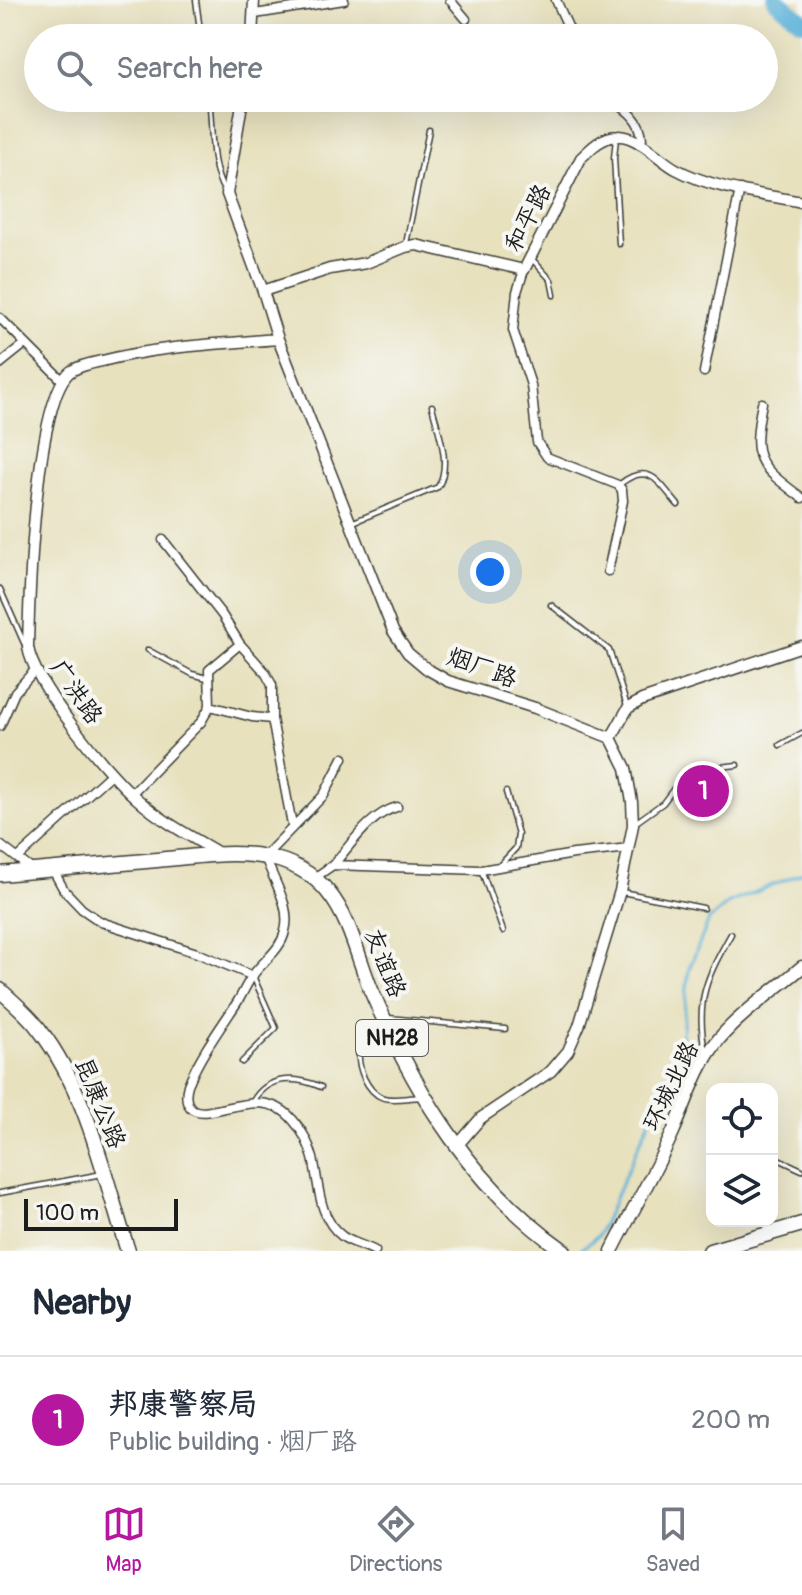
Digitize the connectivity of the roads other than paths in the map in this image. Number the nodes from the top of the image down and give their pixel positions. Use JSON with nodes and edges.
{"nodes":[{"id":1,"x":196,"y":0,"type":"edge"},
{"id":2,"x":254,"y":0,"type":"edge"},
{"id":3,"x":344,"y":0,"type":"edge"},
{"id":4,"x":450,"y":0,"type":"edge"},
{"id":5,"x":556,"y":0,"type":"edge"},
{"id":6,"x":255,"y":14,"type":"junction"},
{"id":7,"x":466,"y":19,"type":"dead end"},
{"id":8,"x":199,"y":24,"type":"edge"},
{"id":9,"x":254,"y":24,"type":"edge"},
{"id":10,"x":567,"y":24,"type":"edge"},
{"id":11,"x":210,"y":112,"type":"edge"},
{"id":12,"x":241,"y":112,"type":"edge"},
{"id":13,"x":629,"y":112,"type":"edge"},
{"id":14,"x":429,"y":130,"type":"dead end"},
{"id":15,"x":616,"y":136,"type":"junction"},
{"id":16,"x":639,"y":144,"type":"junction"},
{"id":17,"x":740,"y":189,"type":"junction"},
{"id":18,"x":227,"y":194,"type":"junction"},
{"id":19,"x":802,"y":202,"type":"edge"},
{"id":20,"x":619,"y":244,"type":"dead end"},
{"id":21,"x":405,"y":247,"type":"junction"},
{"id":22,"x":530,"y":257,"type":"junction"},
{"id":23,"x":524,"y":270,"type":"junction"},
{"id":24,"x":263,"y":291,"type":"junction"},
{"id":25,"x":554,"y":295,"type":"dead end"},
{"id":26,"x":0,"y":318,"type":"edge"},
{"id":27,"x":278,"y":339,"type":"junction"},
{"id":28,"x":25,"y":344,"type":"junction"},
{"id":29,"x":0,"y":364,"type":"edge"},
{"id":30,"x":704,"y":372,"type":"dead end"},
{"id":31,"x":61,"y":379,"type":"junction"},
{"id":32,"x":762,"y":403,"type":"dead end"},
{"id":33,"x":432,"y":406,"type":"dead end"},
{"id":34,"x":618,"y":485,"type":"junction"},
{"id":35,"x":802,"y":498,"type":"edge"},
{"id":36,"x":678,"y":505,"type":"dead end"},
{"id":37,"x":351,"y":524,"type":"junction"},
{"id":38,"x":163,"y":540,"type":"dead end"},
{"id":39,"x":608,"y":571,"type":"dead end"},
{"id":40,"x":0,"y":589,"type":"edge"},
{"id":41,"x":551,"y":605,"type":"dead end"},
{"id":42,"x":240,"y":644,"type":"junction"},
{"id":43,"x":802,"y":646,"type":"edge"},
{"id":44,"x":148,"y":650,"type":"dead end"},
{"id":45,"x":29,"y":653,"type":"junction"},
{"id":46,"x":35,"y":670,"type":"junction"},
{"id":47,"x":207,"y":678,"type":"junction"},
{"id":48,"x":210,"y":706,"type":"junction"},
{"id":49,"x":628,"y":708,"type":"junction"},
{"id":50,"x":272,"y":719,"type":"junction"},
{"id":51,"x":0,"y":726,"type":"edge"},
{"id":52,"x":802,"y":733,"type":"edge"},
{"id":53,"x":611,"y":738,"type":"junction"},
{"id":54,"x":780,"y":745,"type":"dead end"},
{"id":55,"x":343,"y":758,"type":"dead end"},
{"id":56,"x":737,"y":765,"type":"dead end"},
{"id":57,"x":112,"y":773,"type":"junction"},
{"id":58,"x":506,"y":792,"type":"dead end"},
{"id":59,"x":131,"y":794,"type":"junction"},
{"id":60,"x":397,"y":807,"type":"dead end"},
{"id":61,"x":292,"y":825,"type":"junction"},
{"id":62,"x":633,"y":825,"type":"junction"},
{"id":63,"x":0,"y":845,"type":"edge"},
{"id":64,"x":629,"y":848,"type":"junction"},
{"id":65,"x":221,"y":854,"type":"junction"},
{"id":66,"x":265,"y":856,"type":"junction"},
{"id":67,"x":18,"y":858,"type":"junction"},
{"id":68,"x":333,"y":865,"type":"junction"},
{"id":69,"x":496,"y":868,"type":"junction"},
{"id":70,"x":53,"y":870,"type":"junction"},
{"id":71,"x":481,"y":870,"type":"junction"},
{"id":72,"x":34,"y":871,"type":"junction"},
{"id":73,"x":0,"y":874,"type":"edge"},
{"id":74,"x":314,"y":878,"type":"junction"},
{"id":75,"x":620,"y":891,"type":"junction"},
{"id":76,"x":703,"y":908,"type":"dead end"},
{"id":77,"x":503,"y":931,"type":"dead end"},
{"id":78,"x":731,"y":934,"type":"dead end"},
{"id":79,"x":802,"y":967,"type":"edge"},
{"id":80,"x":253,"y":976,"type":"junction"},
{"id":81,"x":0,"y":990,"type":"edge"},
{"id":82,"x":384,"y":1022,"type":"junction"},
{"id":83,"x":505,"y":1029,"type":"dead end"},
{"id":84,"x":706,"y":1057,"type":"junction"},
{"id":85,"x":242,"y":1062,"type":"dead end"},
{"id":86,"x":321,"y":1087,"type":"dead end"},
{"id":87,"x":423,"y":1097,"type":"junction"},
{"id":88,"x":252,"y":1103,"type":"junction"},
{"id":89,"x":456,"y":1147,"type":"junction"},
{"id":90,"x":778,"y":1159,"type":"edge"},
{"id":91,"x":802,"y":1170,"type":"edge"},
{"id":92,"x":104,"y":1173,"type":"junction"},
{"id":93,"x":0,"y":1193,"type":"edge"},
{"id":94,"x":802,"y":1224,"type":"edge"},
{"id":95,"x":128,"y":1251,"type":"edge"},
{"id":96,"x":375,"y":1251,"type":"edge"},
{"id":97,"x":564,"y":1251,"type":"edge"},
{"id":98,"x":612,"y":1251,"type":"edge"},
{"id":99,"x":710,"y":1251,"type":"edge"}],
"edges":[{"from":1,"to":8,"type":"lane"},
{"from":2,"to":6,"type":"street"},
{"from":3,"to":6,"type":"street"},
{"from":4,"to":7,"type":"street"},
{"from":5,"to":10,"type":"street"},
{"from":6,"to":9,"type":"street"},
{"from":11,"to":18,"type":"lane"},
{"from":12,"to":18,"type":"street","name":"烟厂路"},
{"from":13,"to":16,"type":"street"},
{"from":14,"to":21,"type":"lane"},
{"from":15,"to":16,"type":"street"},
{"from":15,"to":20,"type":"lane"},
{"from":15,"to":22,"type":"street","name":"和平路"},
{"from":16,"to":17,"type":"street"},
{"from":17,"to":19,"type":"street"},
{"from":17,"to":30,"type":"street"},
{"from":18,"to":24,"type":"street","name":"烟厂路"},
{"from":21,"to":23,"type":"street","name":"和平路"},
{"from":21,"to":24,"type":"street","name":"和平路"},
{"from":22,"to":23,"type":"street","name":"和平路"},
{"from":22,"to":25,"type":"lane"},
{"from":23,"to":34,"type":"street"},
{"from":24,"to":27,"type":"street","name":"烟厂路"},
{"from":26,"to":28,"type":"street"},
{"from":27,"to":31,"type":"street"},
{"from":27,"to":37,"type":"street","name":"烟厂路"},
{"from":28,"to":29,"type":"street"},
{"from":28,"to":31,"type":"street"},
{"from":31,"to":45,"type":"street","name":"广洪路"},
{"from":32,"to":35,"type":"street"},
{"from":33,"to":37,"type":"lane"},
{"from":34,"to":36,"type":"lane"},
{"from":34,"to":39,"type":"street"},
{"from":37,"to":53,"type":"street","name":"烟厂路"},
{"from":38,"to":42,"type":"street"},
{"from":40,"to":45,"type":"lane"},
{"from":41,"to":49,"type":"lane"},
{"from":42,"to":47,"type":"street"},
{"from":42,"to":50,"type":"street"},
{"from":43,"to":49,"type":"street"},
{"from":44,"to":47,"type":"lane"},
{"from":45,"to":46,"type":"street","name":"广洪路"},
{"from":46,"to":51,"type":"street"},
{"from":46,"to":57,"type":"street","name":"广洪路"},
{"from":47,"to":48,"type":"street"},
{"from":48,"to":50,"type":"street"},
{"from":48,"to":59,"type":"street"},
{"from":49,"to":53,"type":"street"},
{"from":50,"to":61,"type":"street"},
{"from":52,"to":54,"type":"lane"},
{"from":53,"to":62,"type":"street"},
{"from":55,"to":61,"type":"street"},
{"from":56,"to":62,"type":"lane"},
{"from":57,"to":59,"type":"street","name":"广洪路"},
{"from":57,"to":67,"type":"street"},
{"from":58,"to":69,"type":"lane"},
{"from":59,"to":65,"type":"street","name":"广洪路"},
{"from":60,"to":68,"type":"street"},
{"from":61,"to":66,"type":"street"},
{"from":62,"to":64,"type":"street"},
{"from":63,"to":67,"type":"street"},
{"from":64,"to":69,"type":"street"},
{"from":64,"to":75,"type":"street"},
{"from":65,"to":66,"type":"highway","name":"友谊路","number":"NH28"},
{"from":65,"to":70,"type":"highway","number":"NH28"},
{"from":66,"to":74,"type":"highway","name":"友谊路","number":"NH28"},
{"from":66,"to":80,"type":"street"},
{"from":67,"to":72,"type":"street"},
{"from":68,"to":71,"type":"street"},
{"from":68,"to":74,"type":"street"},
{"from":69,"to":71,"type":"street"},
{"from":70,"to":72,"type":"highway","number":"NH28"},
{"from":70,"to":80,"type":"street"},
{"from":71,"to":77,"type":"lane"},
{"from":72,"to":73,"type":"highway","number":"NH28"},
{"from":74,"to":82,"type":"highway","name":"友谊路","number":"NH28"},
{"from":75,"to":76,"type":"lane"},
{"from":75,"to":89,"type":"street"},
{"from":78,"to":84,"type":"lane"},
{"from":79,"to":84,"type":"main road","name":"环城北路"},
{"from":80,"to":85,"type":"lane"},
{"from":80,"to":88,"type":"street"},
{"from":81,"to":92,"type":"highway","name":"昆康公路"},
{"from":82,"to":83,"type":"lane"},
{"from":82,"to":87,"type":"highway","name":"友谊路","number":"NH28"},
{"from":82,"to":87,"type":"lane"},
{"from":84,"to":98,"type":"main road","name":"环城北路"},
{"from":86,"to":88,"type":"lane"},
{"from":87,"to":89,"type":"highway","name":"友谊路","number":"NH28"},
{"from":88,"to":96,"type":"street"},
{"from":89,"to":97,"type":"highway","name":"友谊路","number":"NH28"},
{"from":90,"to":91,"type":"lane"},
{"from":92,"to":93,"type":"lane"},
{"from":92,"to":95,"type":"highway","name":"昆康公路"},
{"from":94,"to":99,"type":"highway"}]}
